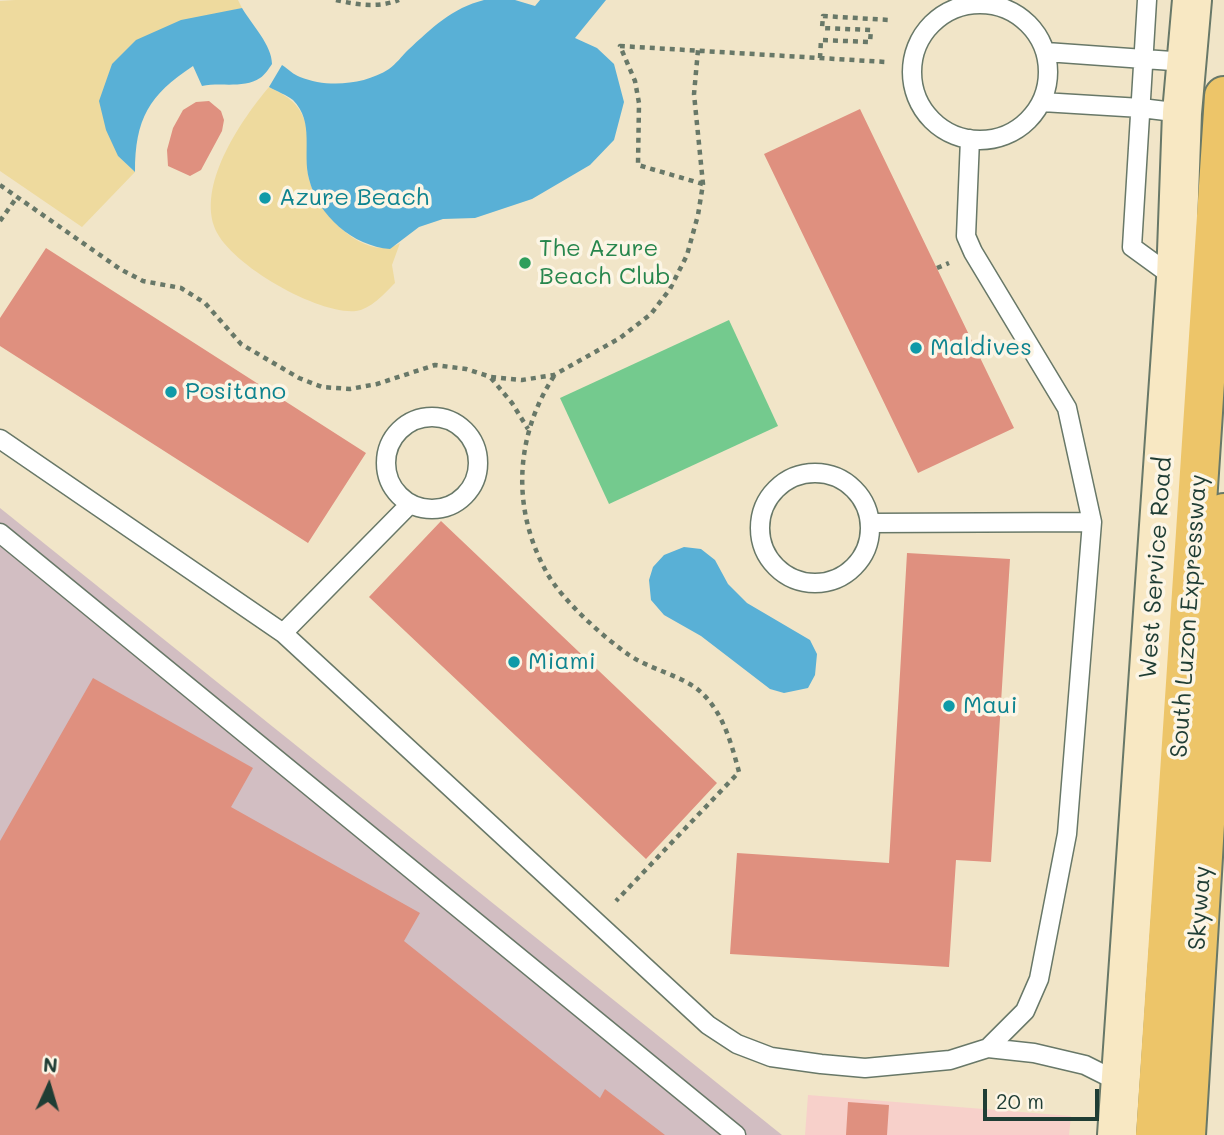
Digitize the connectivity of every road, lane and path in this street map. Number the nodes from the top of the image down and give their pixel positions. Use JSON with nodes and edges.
{"nodes":[{"id":1,"x":336,"y":0,"type":"edge"},
{"id":2,"x":399,"y":0,"type":"edge"},
{"id":3,"x":1147,"y":0,"type":"edge"},
{"id":4,"x":1192,"y":0,"type":"edge"},
{"id":5,"x":986,"y":2,"type":"edge"},
{"id":6,"x":889,"y":20,"type":"dead end"},
{"id":7,"x":698,"y":50,"type":"junction"},
{"id":8,"x":1046,"y":52,"type":"junction"},
{"id":9,"x":820,"y":58,"type":"junction"},
{"id":10,"x":1143,"y":58,"type":"junction"},
{"id":11,"x":886,"y":62,"type":"dead end"},
{"id":12,"x":1186,"y":62,"type":"junction"},
{"id":13,"x":1224,"y":96,"type":"edge"},
{"id":14,"x":1042,"y":102,"type":"junction"},
{"id":15,"x":1140,"y":108,"type":"junction"},
{"id":16,"x":1182,"y":113,"type":"junction"},
{"id":17,"x":970,"y":139,"type":"junction"},
{"id":18,"x":703,"y":184,"type":"junction"},
{"id":19,"x":0,"y":185,"type":"edge"},
{"id":20,"x":17,"y":197,"type":"junction"},
{"id":21,"x":0,"y":221,"type":"edge"},
{"id":22,"x":1176,"y":279,"type":"junction"},
{"id":23,"x":554,"y":375,"type":"junction"},
{"id":24,"x":491,"y":377,"type":"junction"},
{"id":25,"x":528,"y":429,"type":"junction"},
{"id":26,"x":0,"y":439,"type":"edge"},
{"id":27,"x":411,"y":504,"type":"junction"},
{"id":28,"x":1224,"y":513,"type":"edge"},
{"id":29,"x":1092,"y":522,"type":"junction"},
{"id":30,"x":871,"y":523,"type":"junction"},
{"id":31,"x":0,"y":533,"type":"edge"},
{"id":32,"x":283,"y":633,"type":"junction"},
{"id":33,"x":596,"y":922,"type":"junction"},
{"id":34,"x":988,"y":1048,"type":"junction"},
{"id":35,"x":1121,"y":1083,"type":"junction"},
{"id":36,"x":736,"y":1135,"type":"edge"},
{"id":37,"x":1118,"y":1135,"type":"edge"},
{"id":38,"x":1155,"y":1135,"type":"edge"},
{"id":39,"x":1186,"y":1135,"type":"edge"}],
"edges":[{"from":1,"to":2,"type":"path"},
{"from":3,"to":10,"type":"lane"},
{"from":4,"to":12,"type":"main road","name":"West Service Road"},
{"from":5,"to":8,"type":"lane"},
{"from":5,"to":17,"type":"lane"},
{"from":6,"to":9,"type":"path"},
{"from":7,"to":9,"type":"path"},
{"from":7,"to":18,"type":"path"},
{"from":7,"to":18,"type":"path"},
{"from":8,"to":10,"type":"lane"},
{"from":8,"to":14,"type":"lane"},
{"from":9,"to":11,"type":"path"},
{"from":10,"to":12,"type":"lane"},
{"from":10,"to":15,"type":"lane"},
{"from":12,"to":16,"type":"main road","name":"West Service Road"},
{"from":13,"to":38,"type":"highway","name":"South Luzon Expressway"},
{"from":14,"to":15,"type":"lane"},
{"from":14,"to":17,"type":"lane"},
{"from":15,"to":16,"type":"lane"},
{"from":15,"to":22,"type":"lane"},
{"from":16,"to":22,"type":"main road","name":"West Service Road"},
{"from":17,"to":29,"type":"lane"},
{"from":18,"to":23,"type":"path"},
{"from":19,"to":20,"type":"path"},
{"from":20,"to":21,"type":"path"},
{"from":20,"to":24,"type":"path"},
{"from":22,"to":35,"type":"main road","name":"West Service Road"},
{"from":23,"to":24,"type":"path"},
{"from":23,"to":25,"type":"path"},
{"from":24,"to":25,"type":"path"},
{"from":25,"to":33,"type":"path"},
{"from":26,"to":32,"type":"lane"},
{"from":27,"to":27,"type":"lane"},
{"from":27,"to":32,"type":"lane"},
{"from":28,"to":39,"type":"highway","name":"Skyway"},
{"from":29,"to":30,"type":"lane"},
{"from":29,"to":34,"type":"lane"},
{"from":30,"to":30,"type":"lane"},
{"from":31,"to":36,"type":"lane"},
{"from":32,"to":33,"type":"lane"},
{"from":33,"to":34,"type":"lane"},
{"from":34,"to":35,"type":"lane"},
{"from":35,"to":37,"type":"main road","name":"West Service Road"}]}
